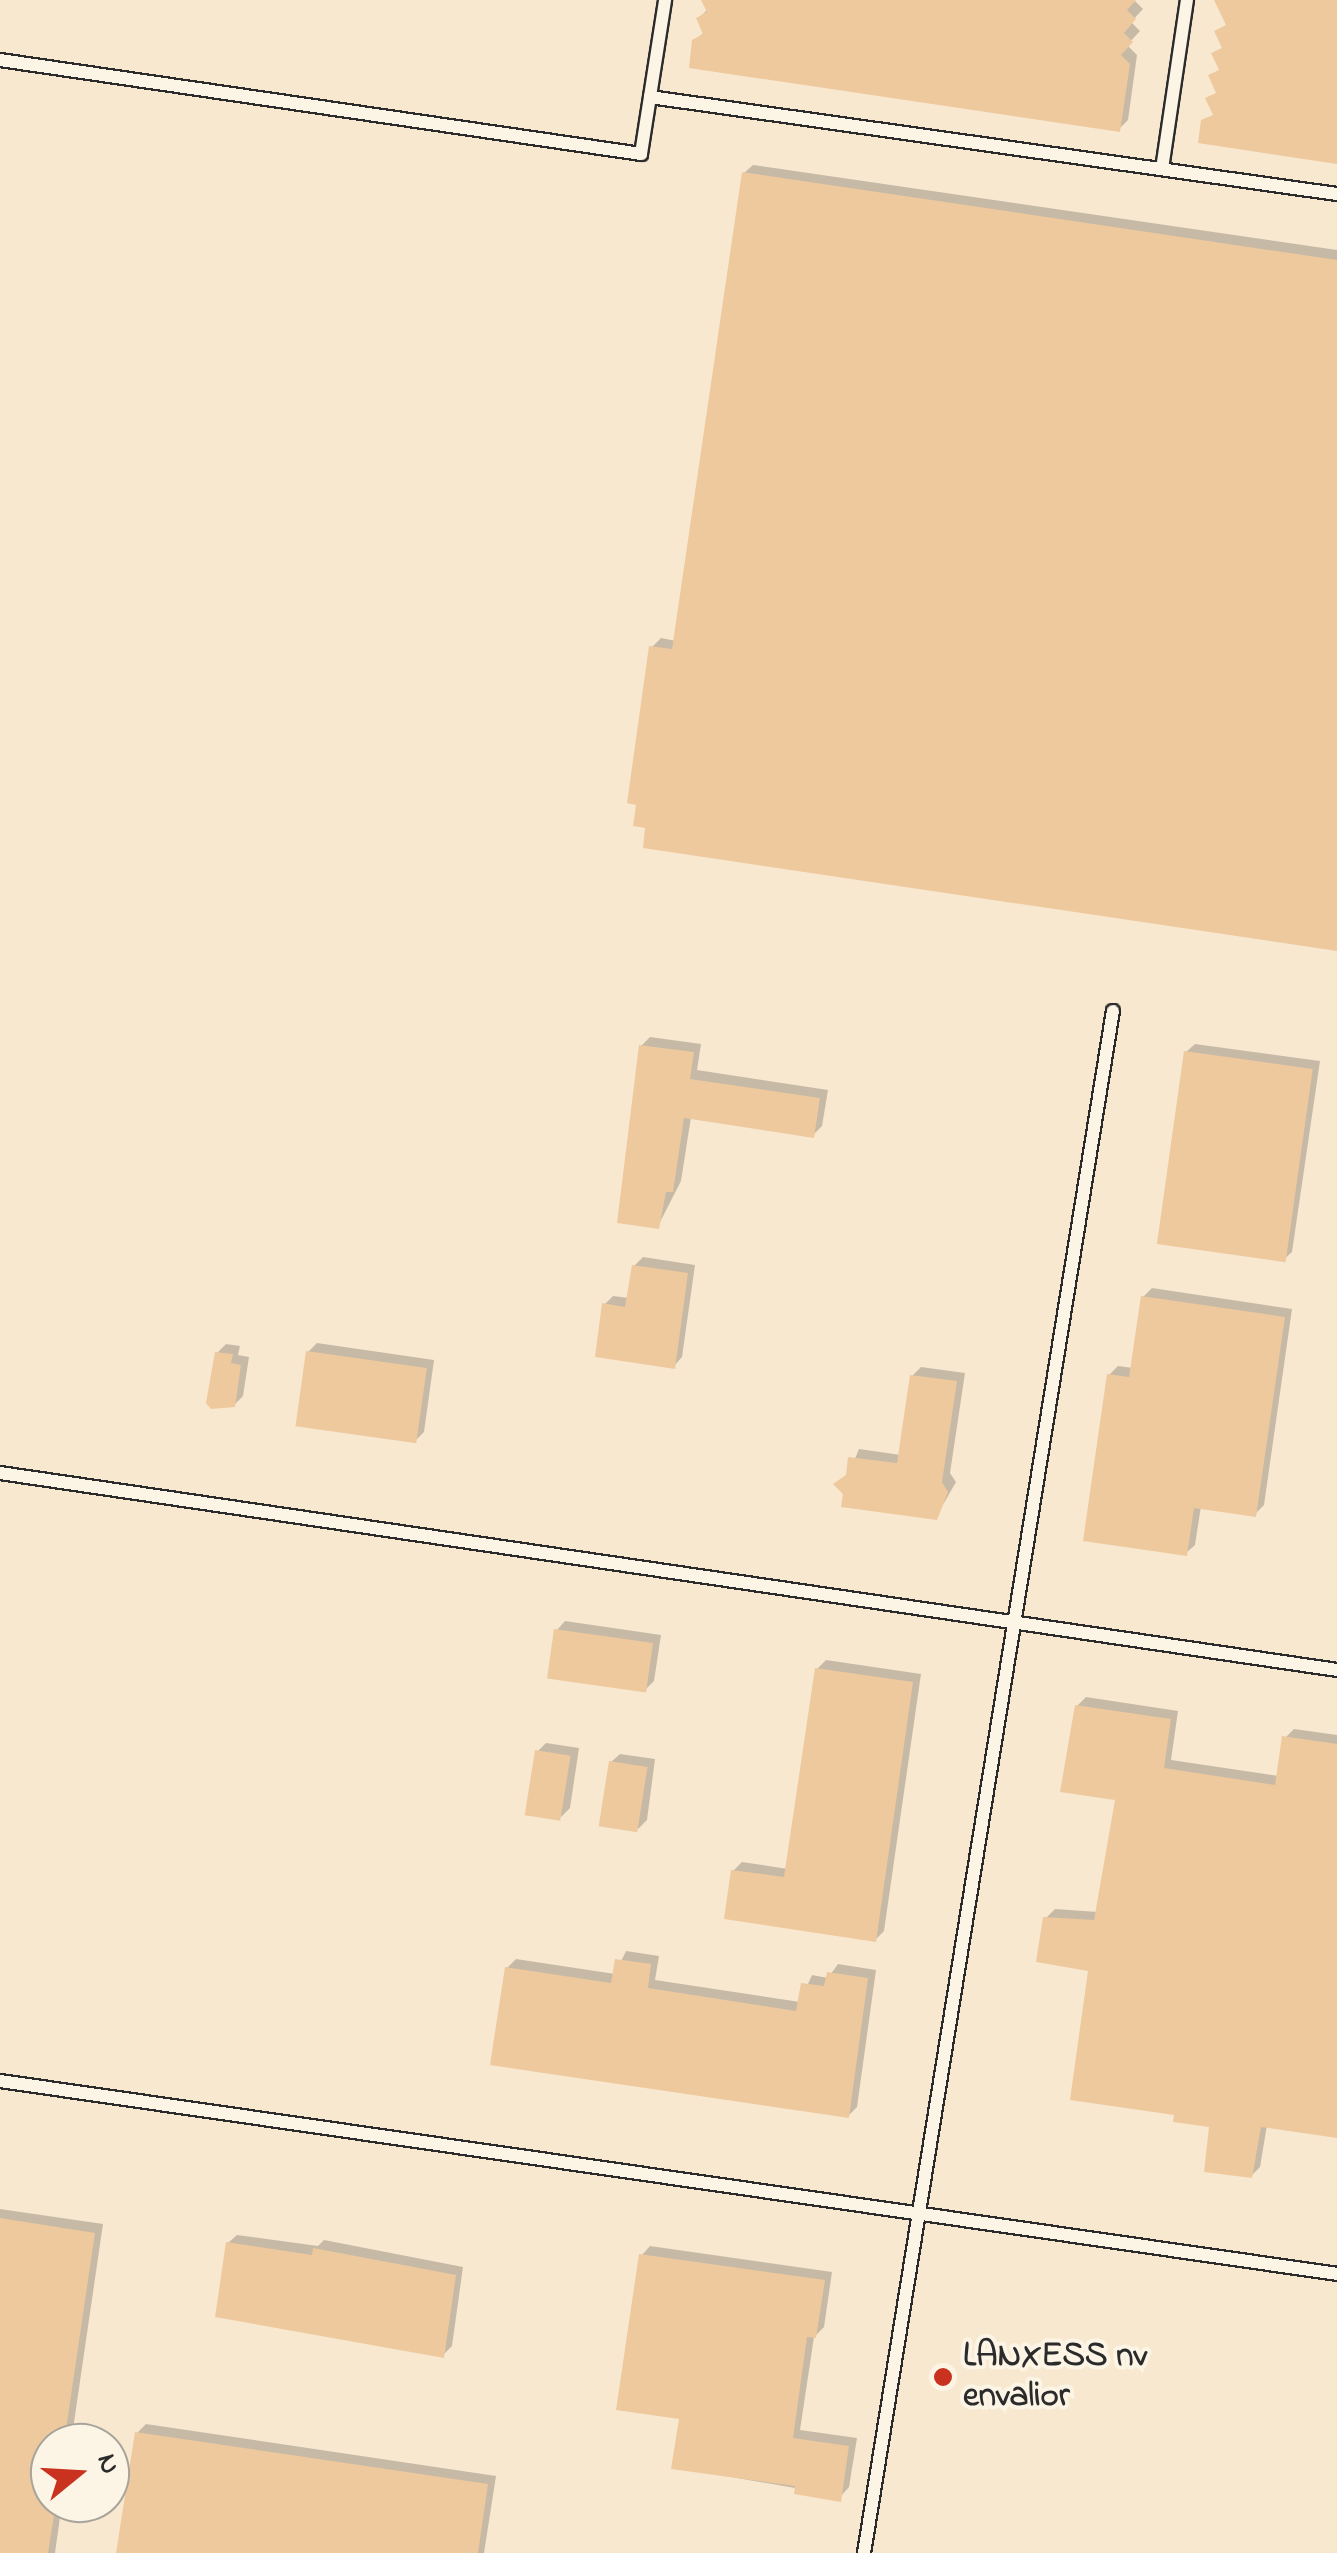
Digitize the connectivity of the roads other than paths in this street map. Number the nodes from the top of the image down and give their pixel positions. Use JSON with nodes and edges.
{"nodes":[{"id":1,"x":664,"y":0,"type":"edge"},
{"id":2,"x":1187,"y":0,"type":"edge"},
{"id":3,"x":0,"y":60,"type":"edge"},
{"id":4,"x":650,"y":97,"type":"junction"},
{"id":5,"x":1162,"y":169,"type":"junction"},
{"id":6,"x":1337,"y":194,"type":"edge"},
{"id":7,"x":1114,"y":1011,"type":"dead end"},
{"id":8,"x":0,"y":1473,"type":"edge"},
{"id":9,"x":1014,"y":1624,"type":"junction"},
{"id":10,"x":1337,"y":1670,"type":"edge"},
{"id":11,"x":0,"y":2081,"type":"edge"},
{"id":12,"x":918,"y":2212,"type":"junction"},
{"id":13,"x":1337,"y":2274,"type":"edge"},
{"id":14,"x":864,"y":2553,"type":"edge"}],
"edges":[{"from":1,"to":4,"type":"lane"},
{"from":2,"to":5,"type":"lane"},
{"from":3,"to":4,"type":"lane"},
{"from":4,"to":5,"type":"lane"},
{"from":5,"to":6,"type":"lane"},
{"from":7,"to":9,"type":"lane"},
{"from":8,"to":9,"type":"lane"},
{"from":9,"to":10,"type":"lane"},
{"from":9,"to":12,"type":"lane"},
{"from":11,"to":12,"type":"lane"},
{"from":12,"to":13,"type":"lane"},
{"from":12,"to":14,"type":"lane"}]}
